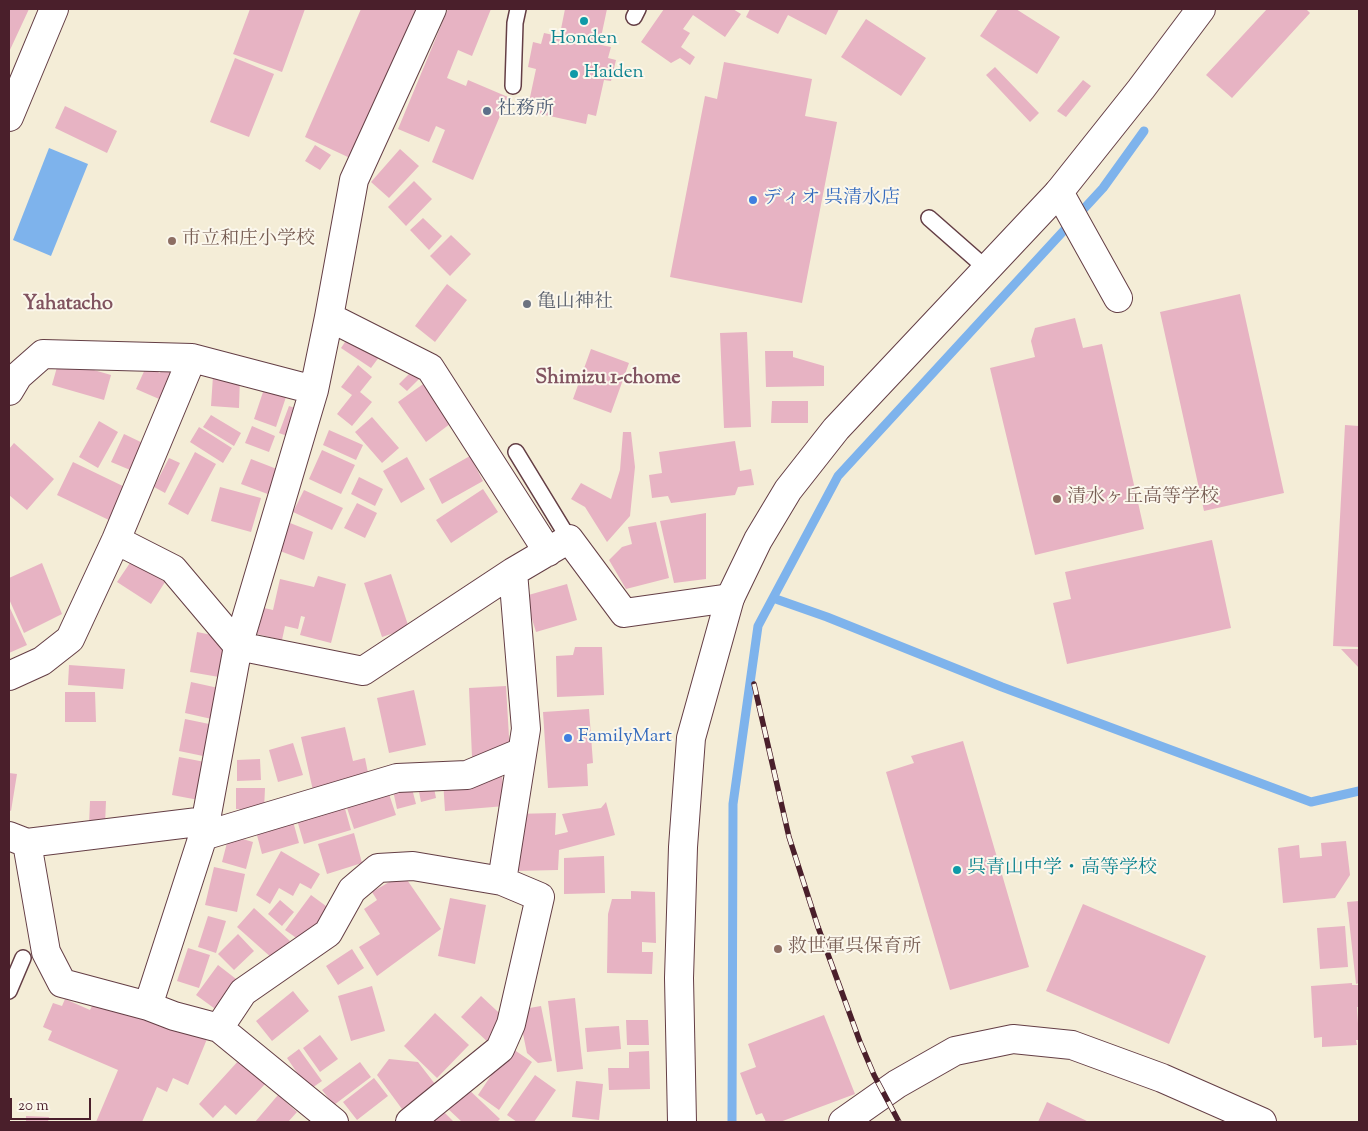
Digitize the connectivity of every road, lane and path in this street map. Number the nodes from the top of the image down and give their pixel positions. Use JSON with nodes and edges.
{"nodes":[{"id":1,"x":54,"y":9,"type":"edge"},
{"id":2,"x":432,"y":9,"type":"edge"},
{"id":3,"x":518,"y":9,"type":"edge"},
{"id":4,"x":1201,"y":9,"type":"edge"},
{"id":5,"x":513,"y":86,"type":"dead end"},
{"id":6,"x":9,"y":117,"type":"edge"},
{"id":7,"x":1059,"y":192,"type":"junction"},
{"id":8,"x":929,"y":218,"type":"dead end"},
{"id":9,"x":987,"y":269,"type":"junction"},
{"id":10,"x":1118,"y":298,"type":"dead end"},
{"id":11,"x":329,"y":316,"type":"junction"},
{"id":12,"x":192,"y":358,"type":"junction"},
{"id":13,"x":12,"y":375,"type":"edge"},
{"id":14,"x":314,"y":390,"type":"junction"},
{"id":15,"x":516,"y":452,"type":"dead end"},
{"id":16,"x":116,"y":540,"type":"junction"},
{"id":17,"x":559,"y":546,"type":"junction"},
{"id":18,"x":513,"y":572,"type":"junction"},
{"id":19,"x":730,"y":598,"type":"junction"},
{"id":20,"x":238,"y":646,"type":"junction"},
{"id":21,"x":9,"y":676,"type":"edge"},
{"id":22,"x":522,"y":752,"type":"junction"},
{"id":23,"x":205,"y":828,"type":"junction"},
{"id":24,"x":18,"y":840,"type":"edge"},
{"id":25,"x":502,"y":881,"type":"junction"},
{"id":26,"x":23,"y":958,"type":"dead end"},
{"id":27,"x":9,"y":991,"type":"edge"},
{"id":28,"x":148,"y":1006,"type":"junction"},
{"id":29,"x":219,"y":1028,"type":"junction"},
{"id":30,"x":334,"y":1122,"type":"edge"},
{"id":31,"x":410,"y":1122,"type":"edge"},
{"id":32,"x":682,"y":1122,"type":"edge"},
{"id":33,"x":843,"y":1122,"type":"edge"},
{"id":34,"x":1262,"y":1122,"type":"edge"}],
"edges":[{"from":1,"to":6,"type":"street"},
{"from":2,"to":11,"type":"street"},
{"from":3,"to":5,"type":"lane"},
{"from":4,"to":7,"type":"street"},
{"from":7,"to":9,"type":"street"},
{"from":7,"to":10,"type":"street"},
{"from":8,"to":9,"type":"lane"},
{"from":9,"to":19,"type":"street"},
{"from":11,"to":14,"type":"street"},
{"from":11,"to":17,"type":"street"},
{"from":12,"to":13,"type":"street"},
{"from":12,"to":14,"type":"street"},
{"from":12,"to":16,"type":"street"},
{"from":14,"to":20,"type":"street"},
{"from":15,"to":17,"type":"lane"},
{"from":16,"to":20,"type":"street"},
{"from":16,"to":21,"type":"street"},
{"from":17,"to":18,"type":"street"},
{"from":17,"to":19,"type":"street"},
{"from":18,"to":20,"type":"street"},
{"from":18,"to":22,"type":"street"},
{"from":19,"to":32,"type":"street"},
{"from":20,"to":23,"type":"street"},
{"from":22,"to":23,"type":"street"},
{"from":22,"to":25,"type":"street"},
{"from":23,"to":24,"type":"street"},
{"from":23,"to":28,"type":"street"},
{"from":24,"to":28,"type":"street"},
{"from":25,"to":29,"type":"street"},
{"from":25,"to":31,"type":"street"},
{"from":26,"to":27,"type":"lane"},
{"from":28,"to":29,"type":"street"},
{"from":29,"to":30,"type":"street"},
{"from":33,"to":34,"type":"street"}]}
